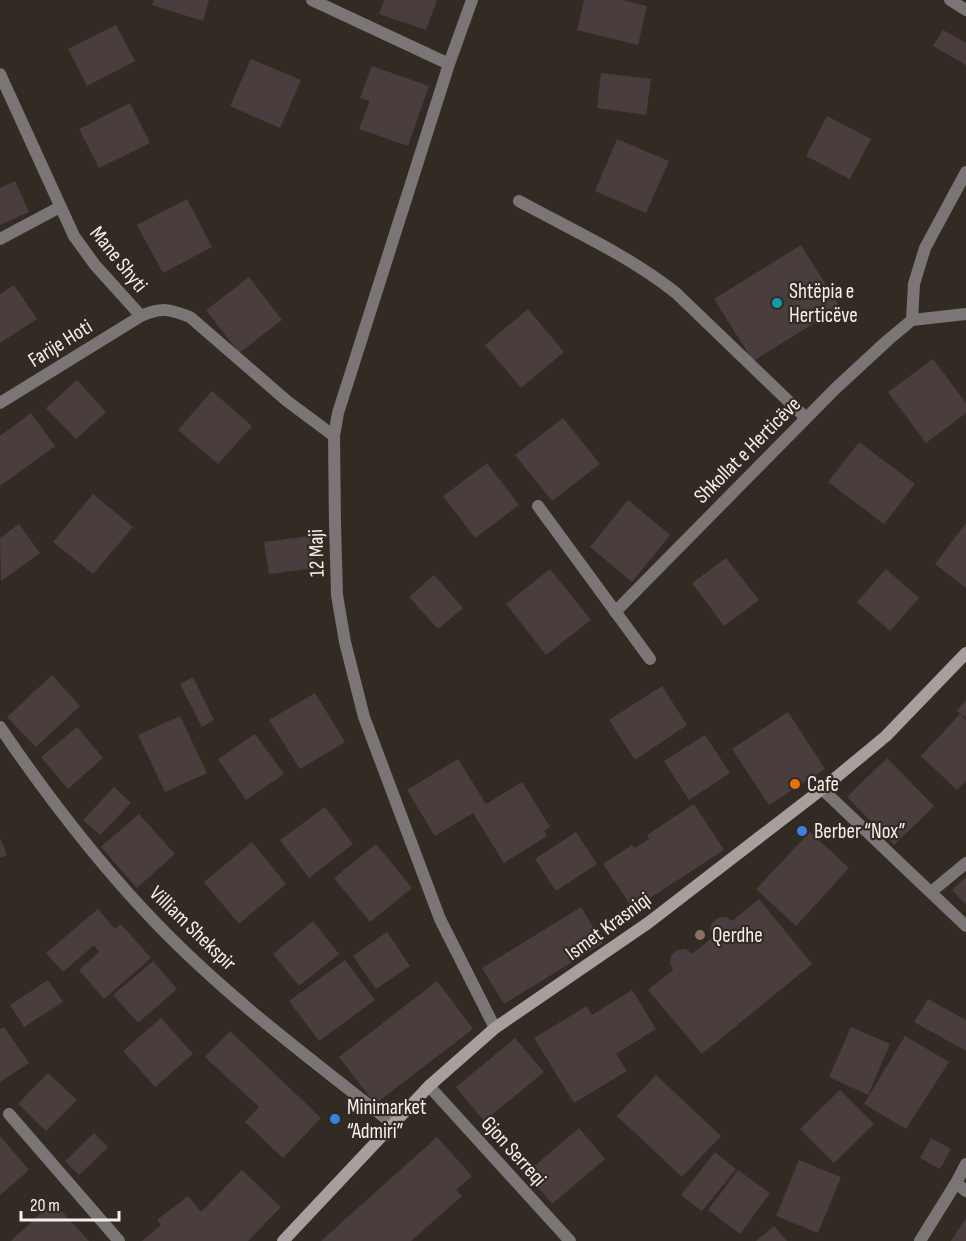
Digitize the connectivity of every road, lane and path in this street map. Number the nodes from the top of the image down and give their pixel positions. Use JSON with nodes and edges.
{"nodes":[{"id":1,"x":312,"y":0,"type":"edge"},
{"id":2,"x":472,"y":0,"type":"edge"},
{"id":3,"x":950,"y":0,"type":"edge"},
{"id":4,"x":966,"y":10,"type":"edge"},
{"id":5,"x":449,"y":64,"type":"junction"},
{"id":6,"x":0,"y":74,"type":"edge"},
{"id":7,"x":966,"y":172,"type":"edge"},
{"id":8,"x":519,"y":201,"type":"dead end"},
{"id":9,"x":60,"y":207,"type":"junction"},
{"id":10,"x":0,"y":239,"type":"edge"},
{"id":11,"x":966,"y":314,"type":"edge"},
{"id":12,"x":141,"y":316,"type":"junction"},
{"id":13,"x":912,"y":320,"type":"junction"},
{"id":14,"x":0,"y":403,"type":"edge"},
{"id":15,"x":806,"y":418,"type":"junction"},
{"id":16,"x":334,"y":436,"type":"junction"},
{"id":17,"x":537,"y":506,"type":"dead end"},
{"id":18,"x":615,"y":612,"type":"junction"},
{"id":19,"x":966,"y":652,"type":"edge"},
{"id":20,"x":650,"y":659,"type":"dead end"},
{"id":21,"x":0,"y":727,"type":"edge"},
{"id":22,"x":822,"y":789,"type":"junction"},
{"id":23,"x":966,"y":863,"type":"edge"},
{"id":24,"x":931,"y":892,"type":"junction"},
{"id":25,"x":966,"y":926,"type":"edge"},
{"id":26,"x":495,"y":1028,"type":"junction"},
{"id":27,"x":429,"y":1086,"type":"junction"},
{"id":28,"x":9,"y":1114,"type":"dead end"},
{"id":29,"x":393,"y":1124,"type":"junction"},
{"id":30,"x":966,"y":1164,"type":"edge"},
{"id":31,"x":961,"y":1187,"type":"edge"},
{"id":32,"x":119,"y":1241,"type":"edge"},
{"id":33,"x":283,"y":1241,"type":"edge"},
{"id":34,"x":570,"y":1241,"type":"edge"},
{"id":35,"x":920,"y":1241,"type":"edge"}],
"edges":[{"from":1,"to":5,"type":"street"},
{"from":2,"to":5,"type":"street","name":"12 Maji"},
{"from":3,"to":4,"type":"street"},
{"from":5,"to":16,"type":"street","name":"12 Maji"},
{"from":6,"to":9,"type":"street","name":"Mane Shyti"},
{"from":7,"to":13,"type":"street"},
{"from":8,"to":15,"type":"street"},
{"from":9,"to":10,"type":"street"},
{"from":9,"to":12,"type":"street","name":"Mane Shyti"},
{"from":11,"to":13,"type":"street"},
{"from":12,"to":14,"type":"street","name":"Farije Hoti"},
{"from":12,"to":16,"type":"street","name":"Mane Shyti"},
{"from":13,"to":15,"type":"street","name":"Shkollat e Herticëve"},
{"from":15,"to":18,"type":"street","name":"Shkollat e Herticëve"},
{"from":16,"to":26,"type":"street","name":"12 Maji"},
{"from":17,"to":18,"type":"street"},
{"from":18,"to":20,"type":"street"},
{"from":19,"to":22,"type":"street","name":"Ismet Krasniqi"},
{"from":21,"to":29,"type":"street","name":"Villiam Shekspir"},
{"from":22,"to":24,"type":"street"},
{"from":22,"to":26,"type":"street","name":"Ismet Krasniqi"},
{"from":23,"to":24,"type":"street"},
{"from":24,"to":25,"type":"street"},
{"from":26,"to":27,"type":"street","name":"Ismet Krasniqi"},
{"from":27,"to":29,"type":"street","name":"Ismet Krasniqi"},
{"from":27,"to":34,"type":"street","name":"Gjon Serreqi"},
{"from":28,"to":32,"type":"street"},
{"from":29,"to":33,"type":"street","name":"Ismet Krasniqi"},
{"from":30,"to":31,"type":"street"},
{"from":31,"to":35,"type":"street"}]}
